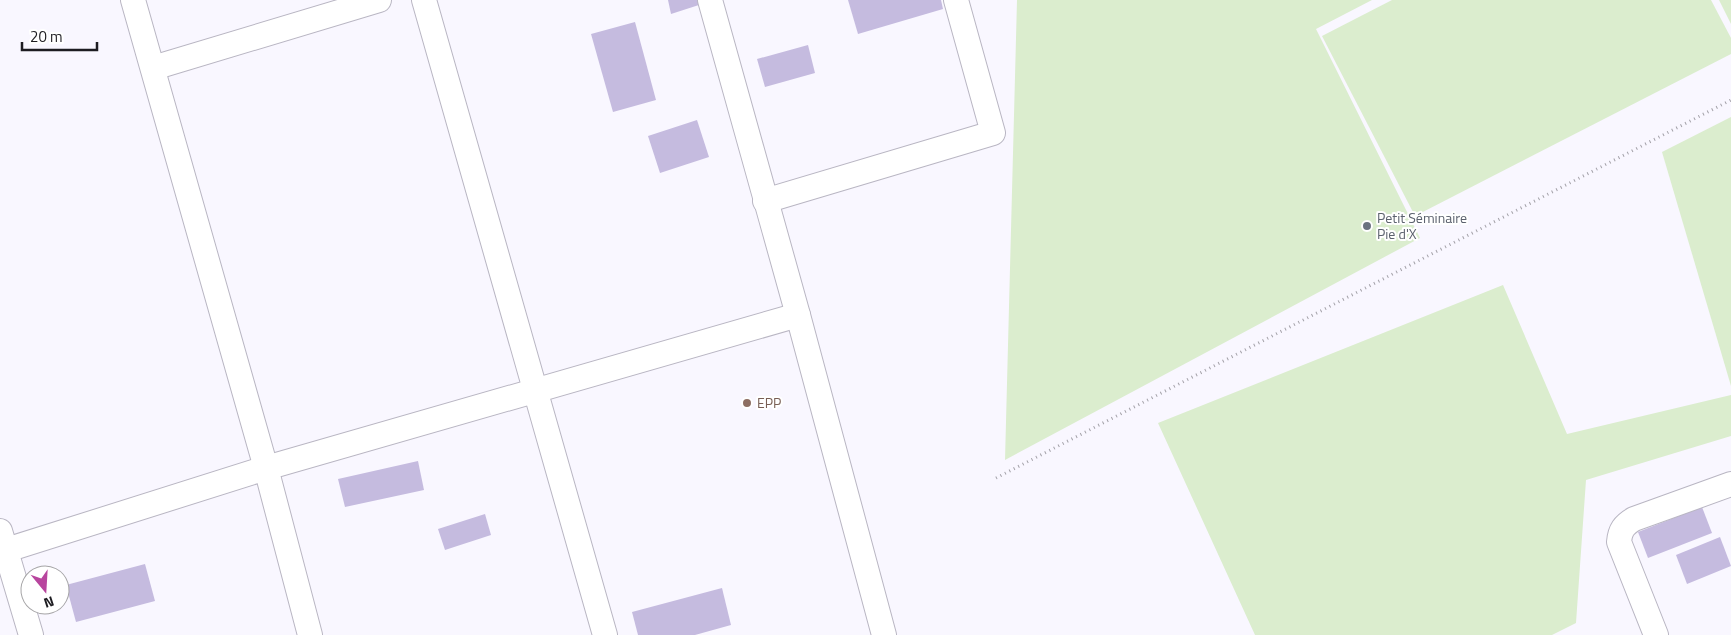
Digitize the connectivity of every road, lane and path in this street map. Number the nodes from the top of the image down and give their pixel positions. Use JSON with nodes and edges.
{"nodes":[{"id":1,"x":133,"y":0,"type":"edge"},
{"id":2,"x":379,"y":0,"type":"edge"},
{"id":3,"x":424,"y":0,"type":"edge"},
{"id":4,"x":710,"y":0,"type":"edge"},
{"id":5,"x":956,"y":0,"type":"edge"},
{"id":6,"x":153,"y":68,"type":"junction"},
{"id":7,"x":1731,"y":100,"type":"edge"},
{"id":8,"x":766,"y":200,"type":"junction"},
{"id":9,"x":798,"y":315,"type":"junction"},
{"id":10,"x":535,"y":390,"type":"junction"},
{"id":11,"x":266,"y":468,"type":"junction"},
{"id":12,"x":996,"y":478,"type":"dead end"},
{"id":13,"x":1731,"y":484,"type":"edge"},
{"id":14,"x":2,"y":544,"type":"edge"},
{"id":15,"x":31,"y":635,"type":"edge"},
{"id":16,"x":310,"y":635,"type":"edge"},
{"id":17,"x":605,"y":635,"type":"edge"},
{"id":18,"x":884,"y":635,"type":"edge"},
{"id":19,"x":1656,"y":635,"type":"edge"}],
"edges":[{"from":1,"to":6,"type":"street"},
{"from":2,"to":6,"type":"street"},
{"from":3,"to":10,"type":"street"},
{"from":4,"to":8,"type":"street"},
{"from":5,"to":8,"type":"street"},
{"from":6,"to":11,"type":"street"},
{"from":7,"to":12,"type":"path"},
{"from":8,"to":9,"type":"street"},
{"from":9,"to":10,"type":"street"},
{"from":9,"to":18,"type":"street"},
{"from":10,"to":11,"type":"street"},
{"from":10,"to":17,"type":"street"},
{"from":11,"to":14,"type":"street"},
{"from":11,"to":16,"type":"street"},
{"from":13,"to":19,"type":"street"},
{"from":14,"to":15,"type":"street"}]}
